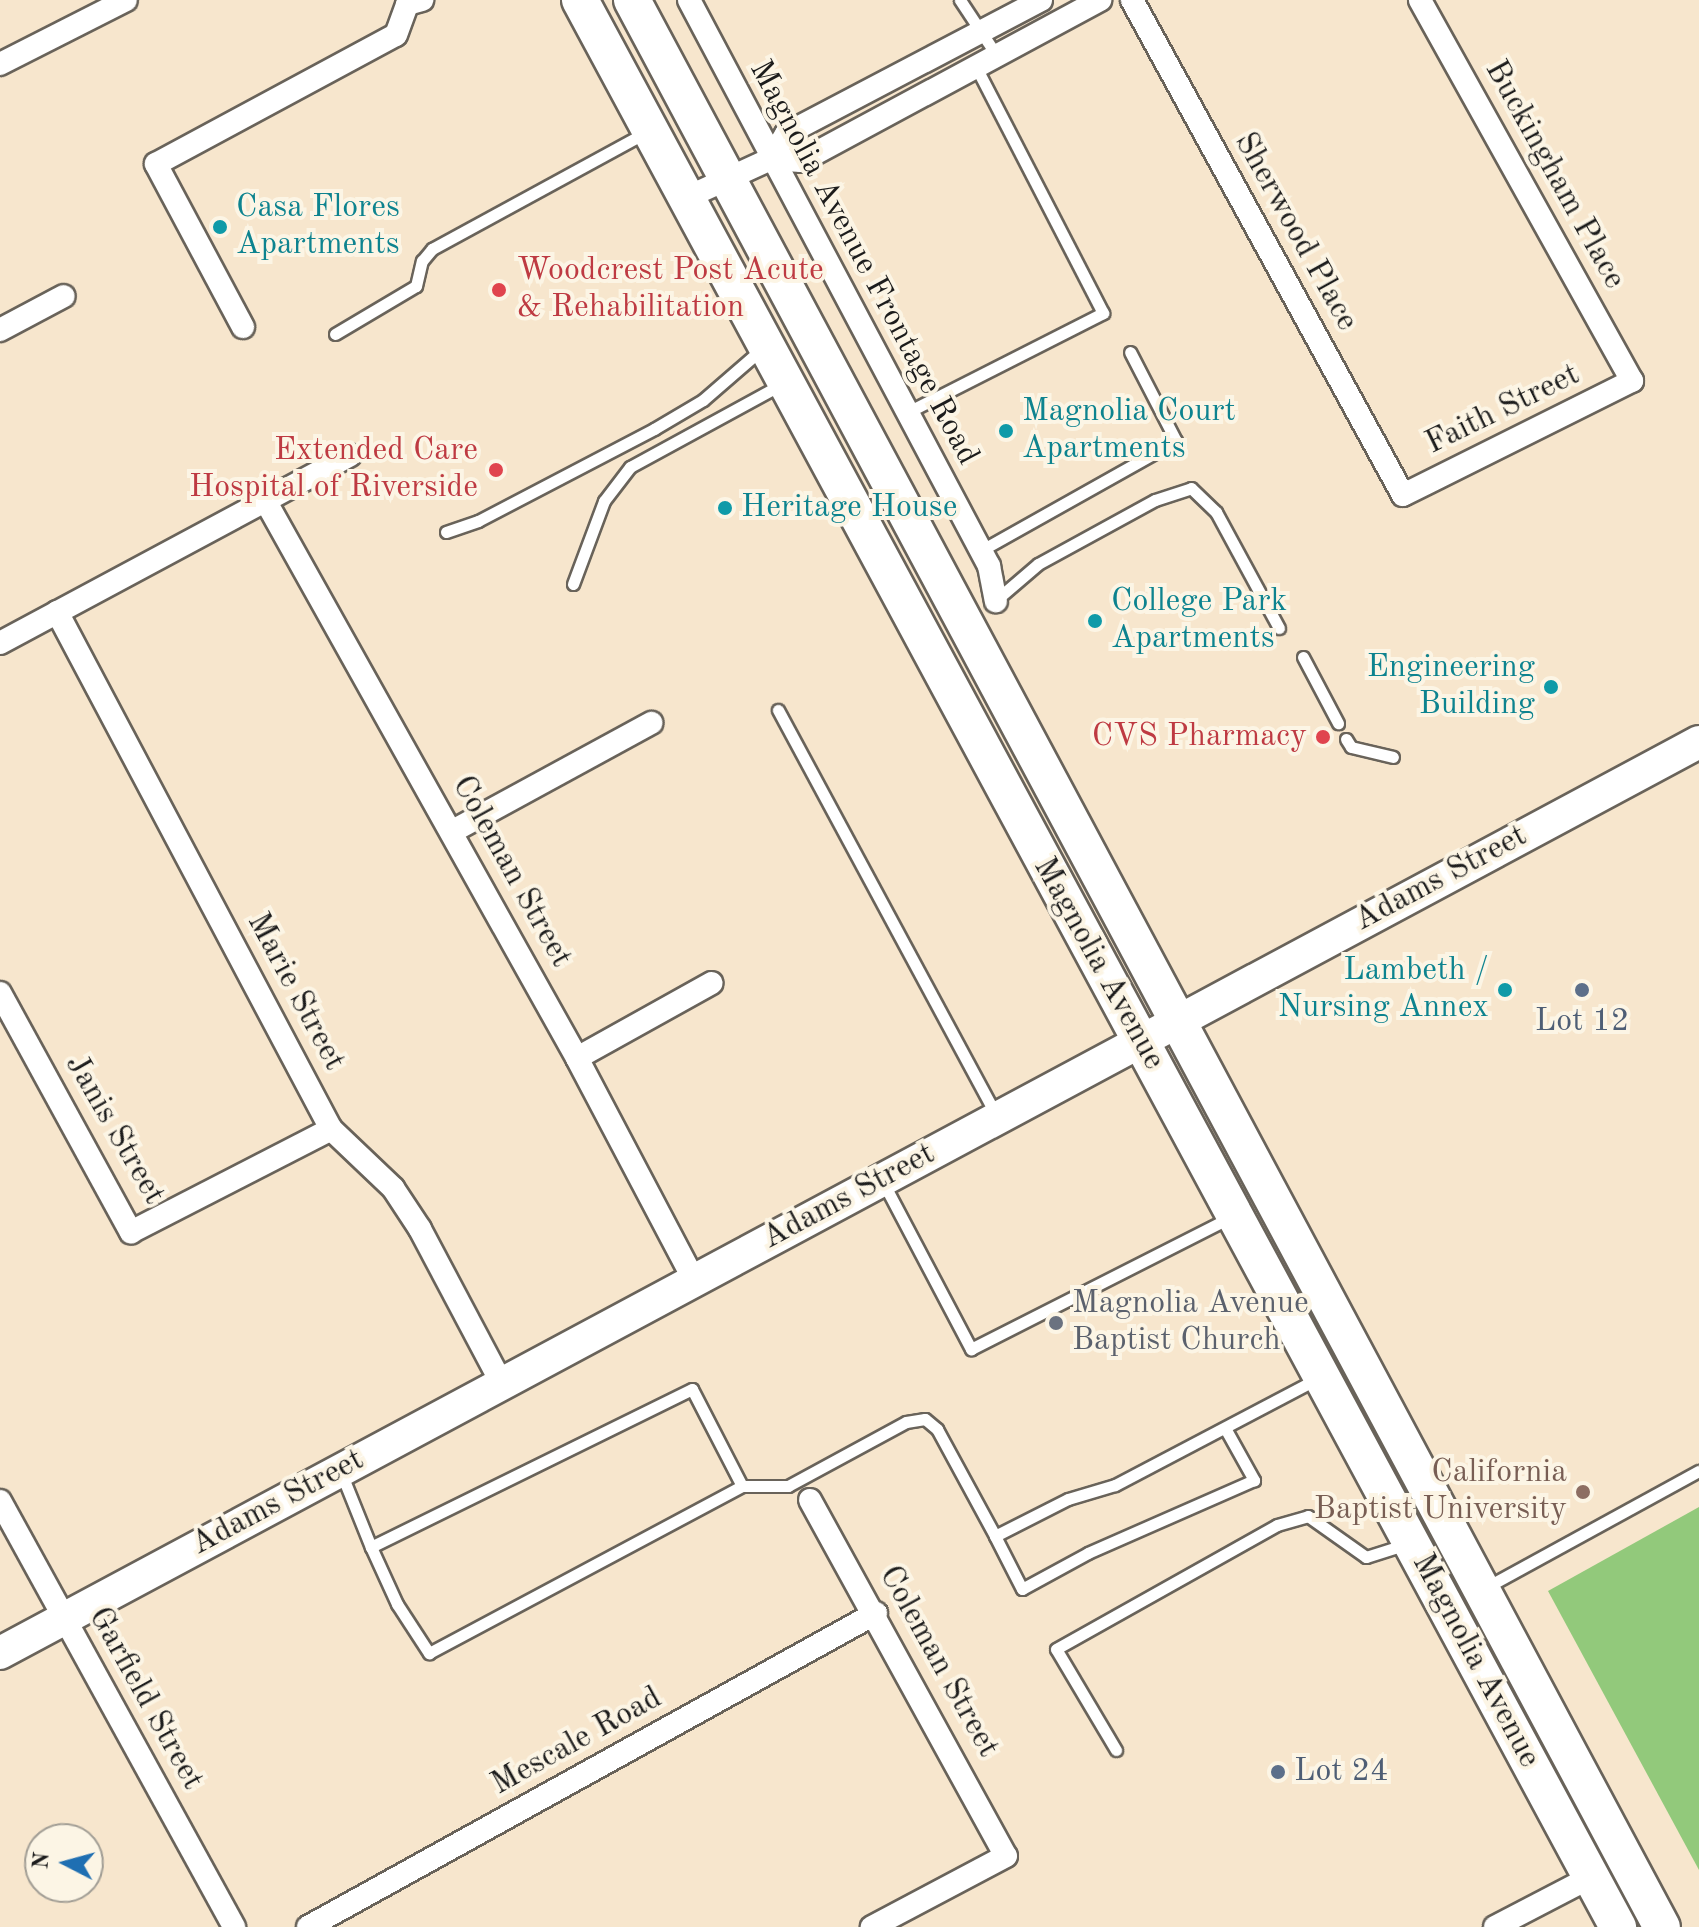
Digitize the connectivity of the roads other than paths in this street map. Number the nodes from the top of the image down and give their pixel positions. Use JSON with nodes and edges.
{"nodes":[{"id":1,"x":126,"y":0,"type":"edge"},
{"id":2,"x":580,"y":0,"type":"edge"},
{"id":3,"x":632,"y":0,"type":"edge"},
{"id":4,"x":689,"y":0,"type":"edge"},
{"id":5,"x":960,"y":0,"type":"edge"},
{"id":6,"x":1041,"y":0,"type":"edge"},
{"id":7,"x":1100,"y":0,"type":"edge"},
{"id":8,"x":1132,"y":0,"type":"edge"},
{"id":9,"x":1420,"y":0,"type":"edge"},
{"id":10,"x":410,"y":1,"type":"edge"},
{"id":11,"x":979,"y":32,"type":"junction"},
{"id":12,"x":997,"y":56,"type":"junction"},
{"id":13,"x":0,"y":64,"type":"edge"},
{"id":14,"x":976,"y":67,"type":"junction"},
{"id":15,"x":651,"y":129,"type":"junction"},
{"id":16,"x":771,"y":159,"type":"junction"},
{"id":17,"x":730,"y":178,"type":"junction"},
{"id":18,"x":688,"y":197,"type":"junction"},
{"id":19,"x":64,"y":296,"type":"dead end"},
{"id":20,"x":243,"y":327,"type":"dead end"},
{"id":21,"x":0,"y":330,"type":"edge"},
{"id":22,"x":335,"y":334,"type":"dead end"},
{"id":23,"x":767,"y":345,"type":"junction"},
{"id":24,"x":1130,"y":352,"type":"dead end"},
{"id":25,"x":1632,"y":381,"type":"joint"},
{"id":26,"x":786,"y":382,"type":"junction"},
{"id":27,"x":906,"y":413,"type":"junction"},
{"id":28,"x":350,"y":455,"type":"dead end"},
{"id":29,"x":1403,"y":495,"type":"joint"},
{"id":30,"x":265,"y":500,"type":"junction"},
{"id":31,"x":446,"y":532,"type":"dead end"},
{"id":32,"x":980,"y":551,"type":"junction"},
{"id":33,"x":573,"y":584,"type":"dead end"},
{"id":34,"x":996,"y":601,"type":"joint"},
{"id":35,"x":57,"y":612,"type":"junction"},
{"id":36,"x":1279,"y":628,"type":"dead end"},
{"id":37,"x":0,"y":643,"type":"edge"},
{"id":38,"x":1303,"y":657,"type":"dead end"},
{"id":39,"x":778,"y":710,"type":"dead end"},
{"id":40,"x":651,"y":723,"type":"dead end"},
{"id":41,"x":1338,"y":723,"type":"dead end"},
{"id":42,"x":1346,"y":739,"type":"dead end"},
{"id":43,"x":1699,"y":742,"type":"edge"},
{"id":44,"x":1393,"y":757,"type":"dead end"},
{"id":45,"x":453,"y":831,"type":"junction"},
{"id":46,"x":712,"y":983,"type":"dead end"},
{"id":47,"x":0,"y":993,"type":"edge"},
{"id":48,"x":1174,"y":1019,"type":"junction"},
{"id":49,"x":1140,"y":1037,"type":"junction"},
{"id":50,"x":577,"y":1058,"type":"junction"},
{"id":51,"x":997,"y":1118,"type":"junction"},
{"id":52,"x":331,"y":1129,"type":"junction"},
{"id":53,"x":881,"y":1179,"type":"junction"},
{"id":54,"x":1235,"y":1215,"type":"junction"},
{"id":55,"x":694,"y":1280,"type":"junction"},
{"id":56,"x":1322,"y":1376,"type":"junction"},
{"id":57,"x":502,"y":1384,"type":"junction"},
{"id":58,"x":1225,"y":1428,"type":"junction"},
{"id":59,"x":340,"y":1470,"type":"junction"},
{"id":60,"x":1699,"y":1471,"type":"edge"},
{"id":61,"x":742,"y":1486,"type":"junction"},
{"id":62,"x":810,"y":1500,"type":"dead end"},
{"id":63,"x":0,"y":1501,"type":"edge"},
{"id":64,"x":995,"y":1536,"type":"junction"},
{"id":65,"x":1411,"y":1543,"type":"junction"},
{"id":66,"x":371,"y":1547,"type":"junction"},
{"id":67,"x":1479,"y":1591,"type":"junction"},
{"id":68,"x":876,"y":1613,"type":"junction"},
{"id":69,"x":64,"y":1619,"type":"junction"},
{"id":70,"x":0,"y":1653,"type":"edge"},
{"id":71,"x":1116,"y":1750,"type":"dead end"},
{"id":72,"x":1624,"y":1857,"type":"junction"},
{"id":73,"x":1591,"y":1877,"type":"junction"},
{"id":74,"x":234,"y":1927,"type":"edge"},
{"id":75,"x":308,"y":1927,"type":"edge"},
{"id":76,"x":872,"y":1927,"type":"edge"},
{"id":77,"x":1495,"y":1927,"type":"edge"},
{"id":78,"x":1618,"y":1927,"type":"edge"},
{"id":79,"x":1662,"y":1927,"type":"edge"}],
"edges":[{"from":1,"to":13,"type":"street"},
{"from":2,"to":15,"type":"main road","name":"Magnolia Avenue"},
{"from":3,"to":17,"type":"main road","name":"Magnolia Avenue"},
{"from":4,"to":16,"type":"street","name":"Magnolia Avenue Frontage Road"},
{"from":5,"to":11,"type":"lane"},
{"from":6,"to":11,"type":"street"},
{"from":7,"to":12,"type":"street"},
{"from":8,"to":29,"type":"street","name":"Sherwood Place"},
{"from":9,"to":25,"type":"street","name":"Buckingham Place"},
{"from":10,"to":20,"type":"street"},
{"from":11,"to":12,"type":"lane"},
{"from":11,"to":16,"type":"street"},
{"from":12,"to":14,"type":"street"},
{"from":14,"to":16,"type":"street"},
{"from":14,"to":27,"type":"lane"},
{"from":15,"to":18,"type":"main road","name":"Magnolia Avenue"},
{"from":15,"to":22,"type":"lane"},
{"from":16,"to":17,"type":"street"},
{"from":16,"to":27,"type":"street","name":"Magnolia Avenue Frontage Road"},
{"from":17,"to":18,"type":"street"},
{"from":17,"to":48,"type":"main road","name":"Magnolia Avenue"},
{"from":18,"to":23,"type":"main road","name":"Magnolia Avenue"},
{"from":19,"to":21,"type":"street"},
{"from":23,"to":26,"type":"main road","name":"Magnolia Avenue"},
{"from":23,"to":31,"type":"lane"},
{"from":24,"to":32,"type":"lane"},
{"from":25,"to":29,"type":"street","name":"Faith Street"},
{"from":26,"to":33,"type":"lane"},
{"from":26,"to":49,"type":"main road","name":"Magnolia Avenue"},
{"from":27,"to":32,"type":"street","name":"Magnolia Avenue Frontage Road"},
{"from":28,"to":30,"type":"street"},
{"from":30,"to":35,"type":"street"},
{"from":30,"to":45,"type":"street","name":"Coleman Street"},
{"from":32,"to":34,"type":"street","name":"Magnolia Avenue Frontage Road"},
{"from":34,"to":36,"type":"lane"},
{"from":35,"to":37,"type":"street"},
{"from":35,"to":52,"type":"street","name":"Marie Street"},
{"from":38,"to":41,"type":"lane"},
{"from":39,"to":51,"type":"lane"},
{"from":40,"to":45,"type":"street"},
{"from":42,"to":44,"type":"lane"},
{"from":43,"to":48,"type":"main road","name":"Adams Street"},
{"from":45,"to":50,"type":"street","name":"Coleman Street"},
{"from":46,"to":50,"type":"street"},
{"from":47,"to":52,"type":"street","name":"Janis Street"},
{"from":48,"to":49,"type":"main road","name":"Adams Street"},
{"from":48,"to":67,"type":"main road","name":"Magnolia Avenue"},
{"from":49,"to":51,"type":"main road","name":"Adams Street"},
{"from":49,"to":54,"type":"main road","name":"Magnolia Avenue"},
{"from":50,"to":55,"type":"street","name":"Coleman Street"},
{"from":51,"to":53,"type":"main road","name":"Adams Street"},
{"from":52,"to":57,"type":"street","name":"Marie Street"},
{"from":53,"to":54,"type":"lane"},
{"from":53,"to":55,"type":"main road","name":"Adams Street"},
{"from":54,"to":56,"type":"main road","name":"Magnolia Avenue"},
{"from":55,"to":57,"type":"main road","name":"Adams Street"},
{"from":56,"to":58,"type":"lane"},
{"from":56,"to":65,"type":"main road","name":"Magnolia Avenue"},
{"from":57,"to":59,"type":"main road","name":"Adams Street"},
{"from":58,"to":64,"type":"lane"},
{"from":58,"to":64,"type":"lane"},
{"from":59,"to":66,"type":"lane"},
{"from":59,"to":69,"type":"main road","name":"Adams Street"},
{"from":60,"to":67,"type":"lane"},
{"from":61,"to":64,"type":"lane"},
{"from":61,"to":66,"type":"lane"},
{"from":61,"to":66,"type":"lane"},
{"from":62,"to":68,"type":"street","name":"Coleman Street"},
{"from":63,"to":69,"type":"street","name":"Garfield Street"},
{"from":65,"to":71,"type":"lane"},
{"from":65,"to":73,"type":"main road","name":"Magnolia Avenue"},
{"from":67,"to":72,"type":"main road","name":"Magnolia Avenue"},
{"from":68,"to":75,"type":"street","name":"Mescale Road"},
{"from":68,"to":76,"type":"street","name":"Coleman Street"},
{"from":69,"to":70,"type":"main road","name":"Adams Street"},
{"from":69,"to":74,"type":"street","name":"Garfield Street"},
{"from":72,"to":73,"type":"main road"},
{"from":72,"to":79,"type":"main road","name":"Magnolia Avenue"},
{"from":73,"to":77,"type":"street"},
{"from":73,"to":78,"type":"main road","name":"Magnolia Avenue"}]}
